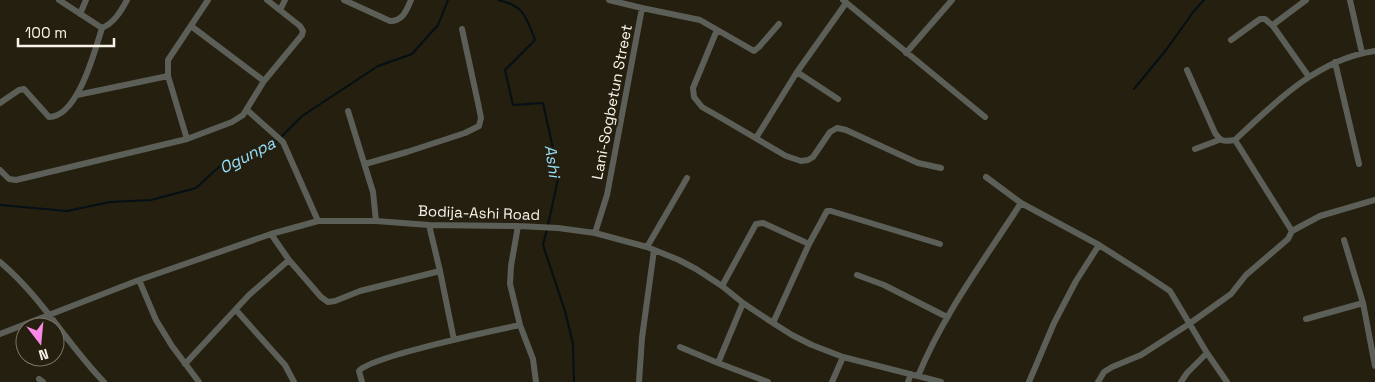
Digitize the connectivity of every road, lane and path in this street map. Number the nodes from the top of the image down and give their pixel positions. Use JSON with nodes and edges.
{"nodes":[{"id":1,"x":59,"y":0,"type":"edge"},
{"id":2,"x":86,"y":0,"type":"edge"},
{"id":3,"x":127,"y":0,"type":"edge"},
{"id":4,"x":208,"y":0,"type":"edge"},
{"id":5,"x":267,"y":0,"type":"edge"},
{"id":6,"x":285,"y":0,"type":"edge"},
{"id":7,"x":344,"y":0,"type":"edge"},
{"id":8,"x":411,"y":0,"type":"edge"},
{"id":9,"x":609,"y":0,"type":"edge"},
{"id":10,"x":952,"y":0,"type":"edge"},
{"id":11,"x":1306,"y":0,"type":"edge"},
{"id":12,"x":1350,"y":0,"type":"edge"},
{"id":13,"x":844,"y":1,"type":"edge"},
{"id":14,"x":642,"y":8,"type":"junction"},
{"id":15,"x":280,"y":10,"type":"junction"},
{"id":16,"x":80,"y":14,"type":"junction"},
{"id":17,"x":779,"y":24,"type":"dead end"},
{"id":18,"x":191,"y":26,"type":"junction"},
{"id":19,"x":1273,"y":26,"type":"junction"},
{"id":20,"x":102,"y":28,"type":"junction"},
{"id":21,"x":462,"y":29,"type":"dead end"},
{"id":22,"x":717,"y":30,"type":"junction"},
{"id":23,"x":1231,"y":40,"type":"dead end"},
{"id":24,"x":1375,"y":51,"type":"edge"},
{"id":25,"x":906,"y":53,"type":"junction"},
{"id":26,"x":1362,"y":53,"type":"junction"},
{"id":27,"x":1335,"y":62,"type":"junction"},
{"id":28,"x":1187,"y":70,"type":"dead end"},
{"id":29,"x":797,"y":72,"type":"junction"},
{"id":30,"x":168,"y":76,"type":"junction"},
{"id":31,"x":1309,"y":77,"type":"junction"},
{"id":32,"x":264,"y":82,"type":"junction"},
{"id":33,"x":77,"y":95,"type":"junction"},
{"id":34,"x":838,"y":98,"type":"dead end"},
{"id":35,"x":0,"y":103,"type":"edge"},
{"id":36,"x":247,"y":110,"type":"junction"},
{"id":37,"x":348,"y":111,"type":"dead end"},
{"id":38,"x":985,"y":118,"type":"dead end"},
{"id":39,"x":187,"y":138,"type":"junction"},
{"id":40,"x":756,"y":138,"type":"junction"},
{"id":41,"x":1219,"y":140,"type":"junction"},
{"id":42,"x":1235,"y":140,"type":"junction"},
{"id":43,"x":1195,"y":149,"type":"dead end"},
{"id":44,"x":365,"y":164,"type":"junction"},
{"id":45,"x":1359,"y":164,"type":"dead end"},
{"id":46,"x":941,"y":168,"type":"dead end"},
{"id":47,"x":0,"y":170,"type":"edge"},
{"id":48,"x":986,"y":177,"type":"dead end"},
{"id":49,"x":687,"y":178,"type":"dead end"},
{"id":50,"x":1375,"y":200,"type":"edge"},
{"id":51,"x":1020,"y":203,"type":"junction"},
{"id":52,"x":376,"y":221,"type":"junction"},
{"id":53,"x":318,"y":222,"type":"junction"},
{"id":54,"x":429,"y":225,"type":"junction"},
{"id":55,"x":518,"y":226,"type":"junction"},
{"id":56,"x":1292,"y":231,"type":"junction"},
{"id":57,"x":595,"y":233,"type":"junction"},
{"id":58,"x":270,"y":234,"type":"junction"},
{"id":59,"x":1344,"y":240,"type":"dead end"},
{"id":60,"x":809,"y":244,"type":"junction"},
{"id":61,"x":940,"y":244,"type":"dead end"},
{"id":62,"x":1099,"y":245,"type":"junction"},
{"id":63,"x":647,"y":247,"type":"junction"},
{"id":64,"x":654,"y":250,"type":"junction"},
{"id":65,"x":289,"y":260,"type":"junction"},
{"id":66,"x":0,"y":262,"type":"edge"},
{"id":67,"x":440,"y":271,"type":"junction"},
{"id":68,"x":857,"y":275,"type":"dead end"},
{"id":69,"x":140,"y":280,"type":"junction"},
{"id":70,"x":722,"y":286,"type":"junction"},
{"id":71,"x":743,"y":303,"type":"junction"},
{"id":72,"x":1363,"y":303,"type":"junction"},
{"id":73,"x":236,"y":310,"type":"junction"},
{"id":74,"x":48,"y":315,"type":"junction"},
{"id":75,"x":947,"y":317,"type":"junction"},
{"id":76,"x":1306,"y":318,"type":"dead end"},
{"id":77,"x":773,"y":323,"type":"junction"},
{"id":78,"x":1189,"y":324,"type":"junction"},
{"id":79,"x":520,"y":325,"type":"junction"},
{"id":80,"x":0,"y":334,"type":"edge"},
{"id":81,"x":454,"y":340,"type":"junction"},
{"id":82,"x":680,"y":347,"type":"dead end"},
{"id":83,"x":1207,"y":353,"type":"junction"},
{"id":84,"x":843,"y":357,"type":"junction"},
{"id":85,"x":718,"y":363,"type":"junction"},
{"id":86,"x":185,"y":364,"type":"junction"},
{"id":87,"x":1375,"y":366,"type":"edge"},
{"id":88,"x":911,"y":374,"type":"junction"},
{"id":89,"x":918,"y":376,"type":"junction"},
{"id":90,"x":104,"y":382,"type":"edge"},
{"id":91,"x":199,"y":382,"type":"edge"},
{"id":92,"x":294,"y":382,"type":"edge"},
{"id":93,"x":362,"y":382,"type":"edge"},
{"id":94,"x":536,"y":382,"type":"edge"},
{"id":95,"x":639,"y":382,"type":"edge"},
{"id":96,"x":768,"y":382,"type":"edge"},
{"id":97,"x":832,"y":382,"type":"edge"},
{"id":98,"x":908,"y":382,"type":"edge"},
{"id":99,"x":941,"y":382,"type":"edge"},
{"id":100,"x":1029,"y":382,"type":"edge"},
{"id":101,"x":1098,"y":382,"type":"edge"},
{"id":102,"x":1181,"y":382,"type":"edge"},
{"id":103,"x":1227,"y":382,"type":"edge"}],
"edges":[{"from":1,"to":16,"type":"street"},
{"from":2,"to":16,"type":"street"},
{"from":3,"to":20,"type":"street"},
{"from":4,"to":18,"type":"street"},
{"from":5,"to":15,"type":"street"},
{"from":6,"to":15,"type":"street"},
{"from":7,"to":8,"type":"street"},
{"from":9,"to":14,"type":"street","name":"Lani-Sogbetun Street"},
{"from":10,"to":25,"type":"street"},
{"from":11,"to":19,"type":"street"},
{"from":12,"to":26,"type":"street"},
{"from":13,"to":25,"type":"street"},
{"from":13,"to":29,"type":"street"},
{"from":14,"to":22,"type":"street"},
{"from":14,"to":57,"type":"street","name":"Lani-Sogbetun Street"},
{"from":15,"to":32,"type":"street"},
{"from":16,"to":20,"type":"street"},
{"from":17,"to":22,"type":"street"},
{"from":18,"to":30,"type":"street"},
{"from":18,"to":32,"type":"street"},
{"from":19,"to":23,"type":"street"},
{"from":19,"to":31,"type":"street"},
{"from":20,"to":33,"type":"street"},
{"from":21,"to":44,"type":"street"},
{"from":22,"to":40,"type":"street"},
{"from":24,"to":26,"type":"street"},
{"from":25,"to":38,"type":"street"},
{"from":26,"to":27,"type":"street"},
{"from":27,"to":31,"type":"street"},
{"from":27,"to":45,"type":"street"},
{"from":28,"to":41,"type":"street"},
{"from":29,"to":34,"type":"street"},
{"from":29,"to":40,"type":"street"},
{"from":30,"to":33,"type":"street"},
{"from":30,"to":39,"type":"street"},
{"from":31,"to":42,"type":"street"},
{"from":32,"to":36,"type":"street"},
{"from":33,"to":35,"type":"street"},
{"from":36,"to":39,"type":"street"},
{"from":36,"to":53,"type":"street"},
{"from":37,"to":44,"type":"street"},
{"from":39,"to":47,"type":"street"},
{"from":40,"to":46,"type":"street"},
{"from":41,"to":42,"type":"street"},
{"from":41,"to":43,"type":"street"},
{"from":42,"to":56,"type":"street"},
{"from":44,"to":52,"type":"street"},
{"from":48,"to":51,"type":"street"},
{"from":49,"to":63,"type":"street"},
{"from":50,"to":56,"type":"street"},
{"from":51,"to":62,"type":"street"},
{"from":51,"to":75,"type":"street"},
{"from":52,"to":53,"type":"street","name":"Bodija-Ashi Road"},
{"from":52,"to":54,"type":"street","name":"Bodija-Ashi Road"},
{"from":53,"to":58,"type":"street","name":"Bodija-Ashi Road"},
{"from":54,"to":55,"type":"street","name":"Bodija-Ashi Road"},
{"from":54,"to":67,"type":"street"},
{"from":55,"to":57,"type":"street","name":"Bodija-Ashi Road"},
{"from":55,"to":79,"type":"street"},
{"from":56,"to":78,"type":"street"},
{"from":57,"to":63,"type":"street","name":"Bodija-Ashi Road"},
{"from":58,"to":65,"type":"street"},
{"from":58,"to":69,"type":"street","name":"Bodija-Ashi Road"},
{"from":59,"to":72,"type":"street"},
{"from":60,"to":61,"type":"street"},
{"from":60,"to":70,"type":"street"},
{"from":60,"to":77,"type":"street"},
{"from":62,"to":78,"type":"street"},
{"from":62,"to":100,"type":"street"},
{"from":63,"to":64,"type":"street","name":"Bodija-Ashi Road"},
{"from":64,"to":70,"type":"street","name":"Bodija-Ashi Road"},
{"from":64,"to":95,"type":"street"},
{"from":65,"to":67,"type":"street"},
{"from":65,"to":73,"type":"street"},
{"from":66,"to":74,"type":"street"},
{"from":67,"to":81,"type":"street"},
{"from":68,"to":75,"type":"street"},
{"from":69,"to":74,"type":"street","name":"Bodija-Ashi Road"},
{"from":69,"to":86,"type":"street"},
{"from":70,"to":71,"type":"street","name":"Bodija-Ashi Road"},
{"from":71,"to":77,"type":"street","name":"Bodija-Ashi Road"},
{"from":71,"to":85,"type":"street"},
{"from":72,"to":76,"type":"street"},
{"from":72,"to":87,"type":"street"},
{"from":73,"to":86,"type":"street"},
{"from":73,"to":92,"type":"street"},
{"from":74,"to":80,"type":"street","name":"Bodija-Ashi Road"},
{"from":74,"to":90,"type":"street"},
{"from":75,"to":89,"type":"street"},
{"from":77,"to":84,"type":"street","name":"Bodija-Ashi Road"},
{"from":78,"to":83,"type":"street"},
{"from":78,"to":101,"type":"street"},
{"from":79,"to":81,"type":"street"},
{"from":79,"to":94,"type":"street"},
{"from":81,"to":93,"type":"street"},
{"from":82,"to":85,"type":"street"},
{"from":83,"to":102,"type":"street"},
{"from":83,"to":103,"type":"street"},
{"from":84,"to":88,"type":"street","name":"Bodija-Ashi Road"},
{"from":84,"to":97,"type":"street"},
{"from":85,"to":96,"type":"street"},
{"from":86,"to":91,"type":"street"},
{"from":88,"to":89,"type":"street","name":"Bodija-Ashi Road"},
{"from":88,"to":98,"type":"street"},
{"from":89,"to":99,"type":"street","name":"Bodija-Ashi Road"}]}
